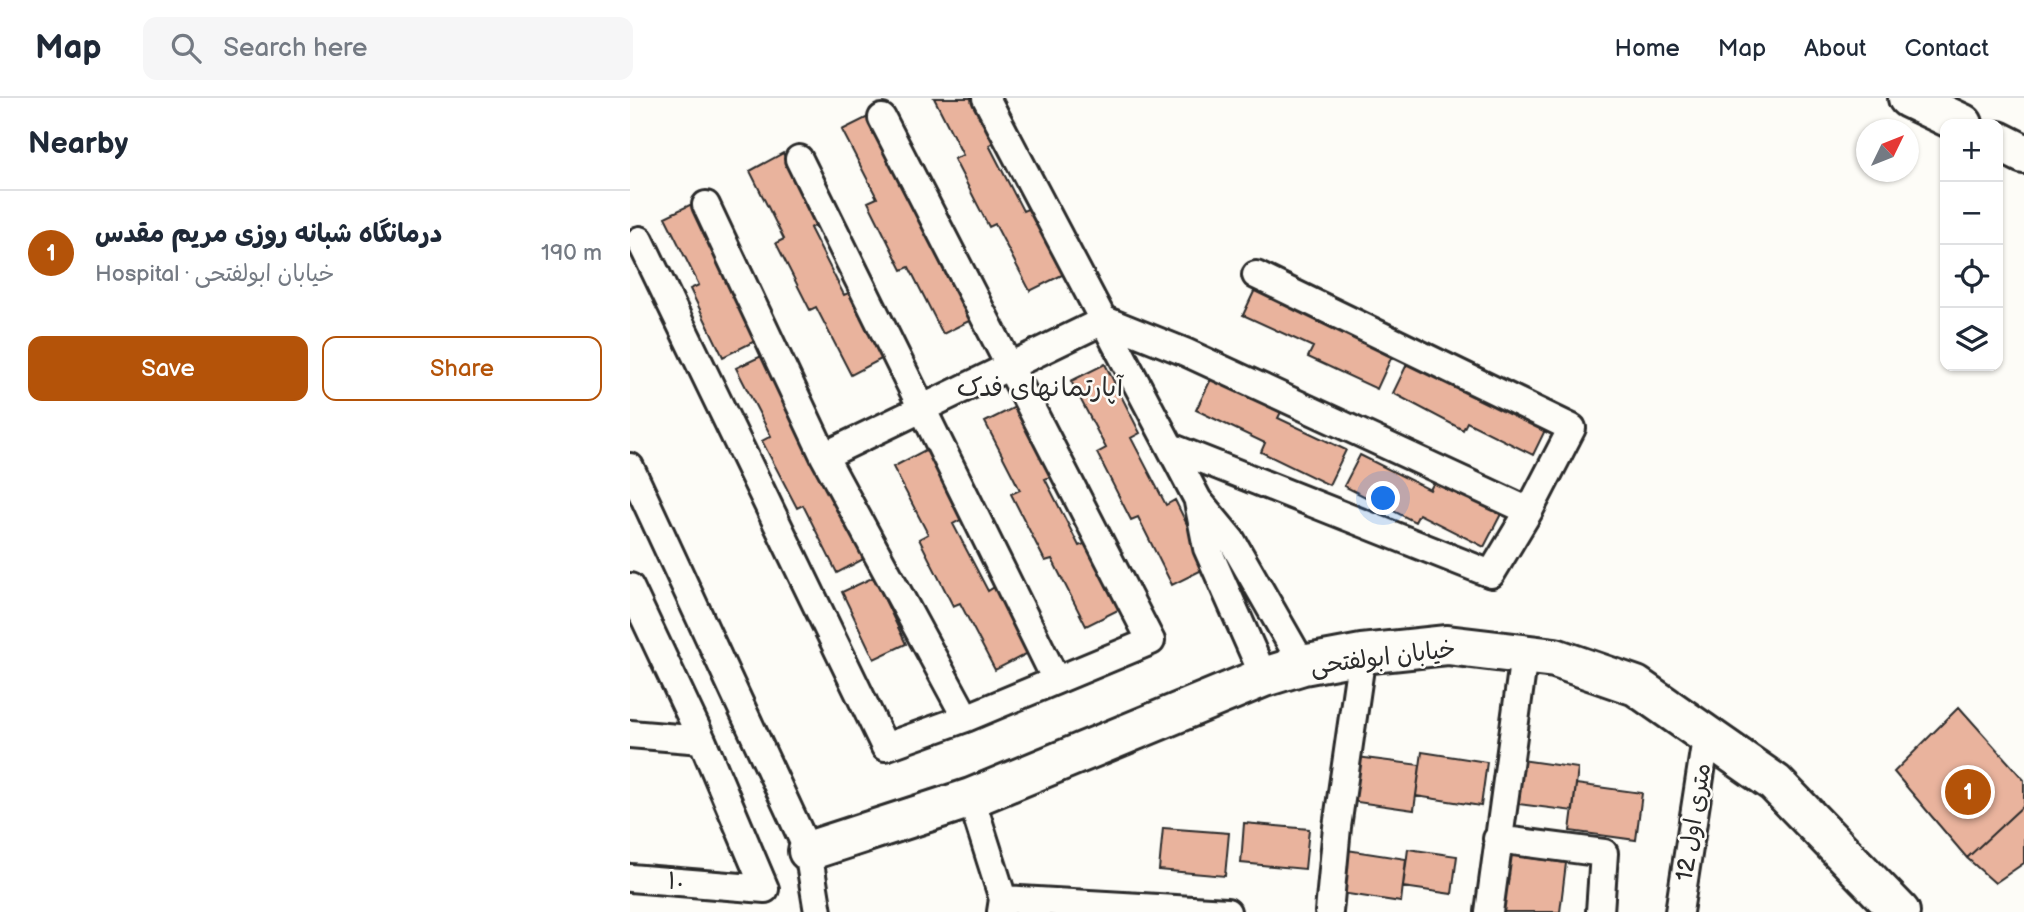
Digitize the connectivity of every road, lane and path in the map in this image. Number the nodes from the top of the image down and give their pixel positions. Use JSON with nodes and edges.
{"nodes":[{"id":1,"x":986,"y":98,"type":"edge"},
{"id":2,"x":1908,"y":98,"type":"edge"},
{"id":3,"x":882,"y":118,"type":"dead end"},
{"id":4,"x":1952,"y":119,"type":"edge"},
{"id":5,"x":2003,"y":144,"type":"edge"},
{"id":6,"x":2024,"y":154,"type":"edge"},
{"id":7,"x":799,"y":159,"type":"dead end"},
{"id":8,"x":706,"y":205,"type":"dead end"},
{"id":9,"x":640,"y":240,"type":"dead end"},
{"id":10,"x":1256,"y":275,"type":"dead end"},
{"id":11,"x":1105,"y":320,"type":"junction"},
{"id":12,"x":1008,"y":368,"type":"junction"},
{"id":13,"x":920,"y":409,"type":"junction"},
{"id":14,"x":1171,"y":447,"type":"junction"},
{"id":15,"x":824,"y":456,"type":"junction"},
{"id":16,"x":630,"y":467,"type":"edge"},
{"id":17,"x":1198,"y":500,"type":"junction"},
{"id":18,"x":1529,"y":511,"type":"junction"},
{"id":19,"x":631,"y":591,"type":"edge"},
{"id":20,"x":1362,"y":654,"type":"junction"},
{"id":21,"x":1524,"y":654,"type":"junction"},
{"id":22,"x":1303,"y":665,"type":"junction"},
{"id":23,"x":1264,"y":677,"type":"junction"},
{"id":24,"x":1056,"y":680,"type":"junction"},
{"id":25,"x":966,"y":718,"type":"junction"},
{"id":26,"x":1707,"y":732,"type":"junction"},
{"id":27,"x":630,"y":734,"type":"edge"},
{"id":28,"x":702,"y":740,"type":"junction"},
{"id":29,"x":971,"y":798,"type":"junction"},
{"id":30,"x":1497,"y":839,"type":"junction"},
{"id":31,"x":808,"y":851,"type":"junction"},
{"id":32,"x":630,"y":878,"type":"edge"},
{"id":33,"x":1002,"y":905,"type":"edge"},
{"id":34,"x":818,"y":912,"type":"edge"},
{"id":35,"x":1227,"y":912,"type":"edge"},
{"id":36,"x":1329,"y":912,"type":"edge"},
{"id":37,"x":1489,"y":912,"type":"edge"},
{"id":38,"x":1600,"y":912,"type":"edge"},
{"id":39,"x":1679,"y":912,"type":"edge"},
{"id":40,"x":1900,"y":912,"type":"edge"}],
"edges":[{"from":1,"to":11,"type":"street"},
{"from":2,"to":4,"type":"street"},
{"from":3,"to":12,"type":"street"},
{"from":5,"to":6,"type":"street"},
{"from":7,"to":13,"type":"street"},
{"from":8,"to":15,"type":"street"},
{"from":9,"to":25,"type":"street"},
{"from":10,"to":18,"type":"street"},
{"from":11,"to":12,"type":"street"},
{"from":11,"to":14,"type":"street"},
{"from":11,"to":18,"type":"street"},
{"from":12,"to":13,"type":"street"},
{"from":12,"to":24,"type":"street"},
{"from":13,"to":15,"type":"street"},
{"from":13,"to":24,"type":"street"},
{"from":14,"to":17,"type":"street"},
{"from":14,"to":18,"type":"street"},
{"from":15,"to":25,"type":"street"},
{"from":16,"to":31,"type":"street"},
{"from":17,"to":22,"type":"street"},
{"from":17,"to":23,"type":"street"},
{"from":19,"to":28,"type":"street"},
{"from":20,"to":21,"type":"street","name":"خیابان ابولفتحی"},
{"from":20,"to":22,"type":"street","name":"خیابان ابولفتحی"},
{"from":20,"to":36,"type":"street"},
{"from":21,"to":26,"type":"street","name":"خیابان ابولفتحی"},
{"from":21,"to":30,"type":"street"},
{"from":22,"to":23,"type":"street","name":"خیابان ابولفتحی"},
{"from":23,"to":29,"type":"street","name":"خیابان ابولفتحی"},
{"from":24,"to":25,"type":"street"},
{"from":26,"to":39,"type":"street","name":"12 متری اول"},
{"from":26,"to":40,"type":"street","name":"خیابان ابولفتحی"},
{"from":27,"to":28,"type":"street"},
{"from":28,"to":32,"type":"street","name":"۱۰"},
{"from":29,"to":31,"type":"street","name":"خیابان ابولفتحی"},
{"from":29,"to":33,"type":"street"},
{"from":30,"to":37,"type":"street"},
{"from":30,"to":38,"type":"street"},
{"from":31,"to":34,"type":"street"},
{"from":33,"to":35,"type":"street"}]}
